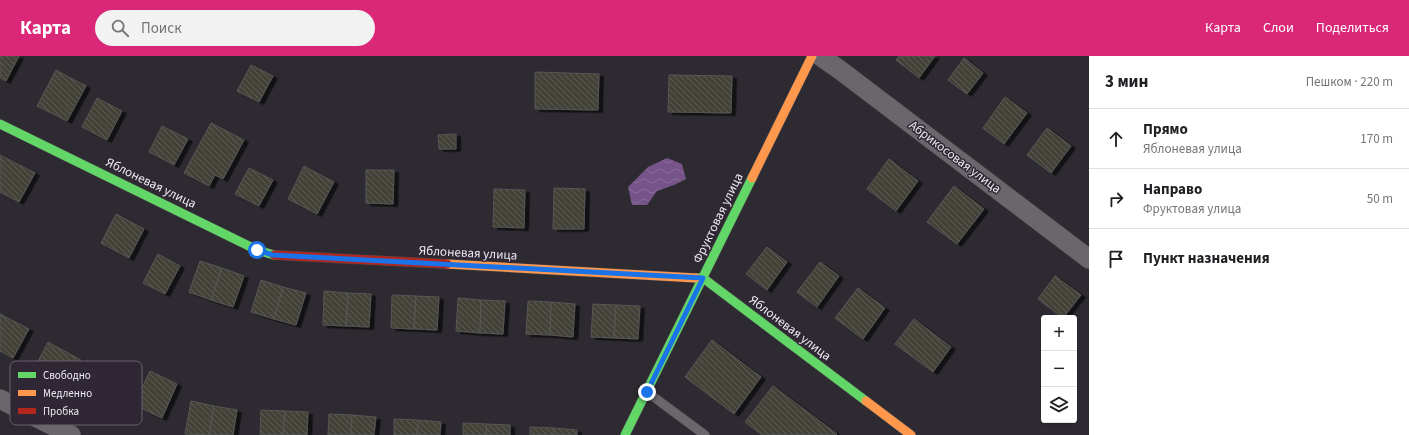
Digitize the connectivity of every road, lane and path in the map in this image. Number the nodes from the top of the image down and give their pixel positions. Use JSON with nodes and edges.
{"nodes":[{"id":1,"x":812,"y":56,"type":"edge"},
{"id":2,"x":820,"y":56,"type":"edge"},
{"id":3,"x":0,"y":124,"type":"edge"},
{"id":4,"x":1089,"y":259,"type":"edge"},
{"id":5,"x":703,"y":278,"type":"junction"},
{"id":6,"x":647,"y":392,"type":"junction"},
{"id":7,"x":0,"y":400,"type":"edge"},
{"id":8,"x":10,"y":405,"type":"edge"},
{"id":9,"x":51,"y":425,"type":"edge"},
{"id":10,"x":71,"y":435,"type":"edge"},
{"id":11,"x":625,"y":435,"type":"edge"},
{"id":12,"x":705,"y":435,"type":"edge"},
{"id":13,"x":911,"y":435,"type":"edge"}],
"edges":[{"from":1,"to":5,"type":"street","name":"Фруктовая улица"},
{"from":2,"to":4,"type":"street","name":"Абрикосовая улица"},
{"from":3,"to":5,"type":"street","name":"Яблоневая улица"},
{"from":5,"to":6,"type":"street","name":"Фруктовая улица"},
{"from":5,"to":13,"type":"street","name":"Яблоневая улица"},
{"from":6,"to":11,"type":"street","name":"Фруктовая улица"},
{"from":6,"to":12,"type":"lane"},
{"from":7,"to":8,"type":"street"},
{"from":9,"to":10,"type":"street"}]}
